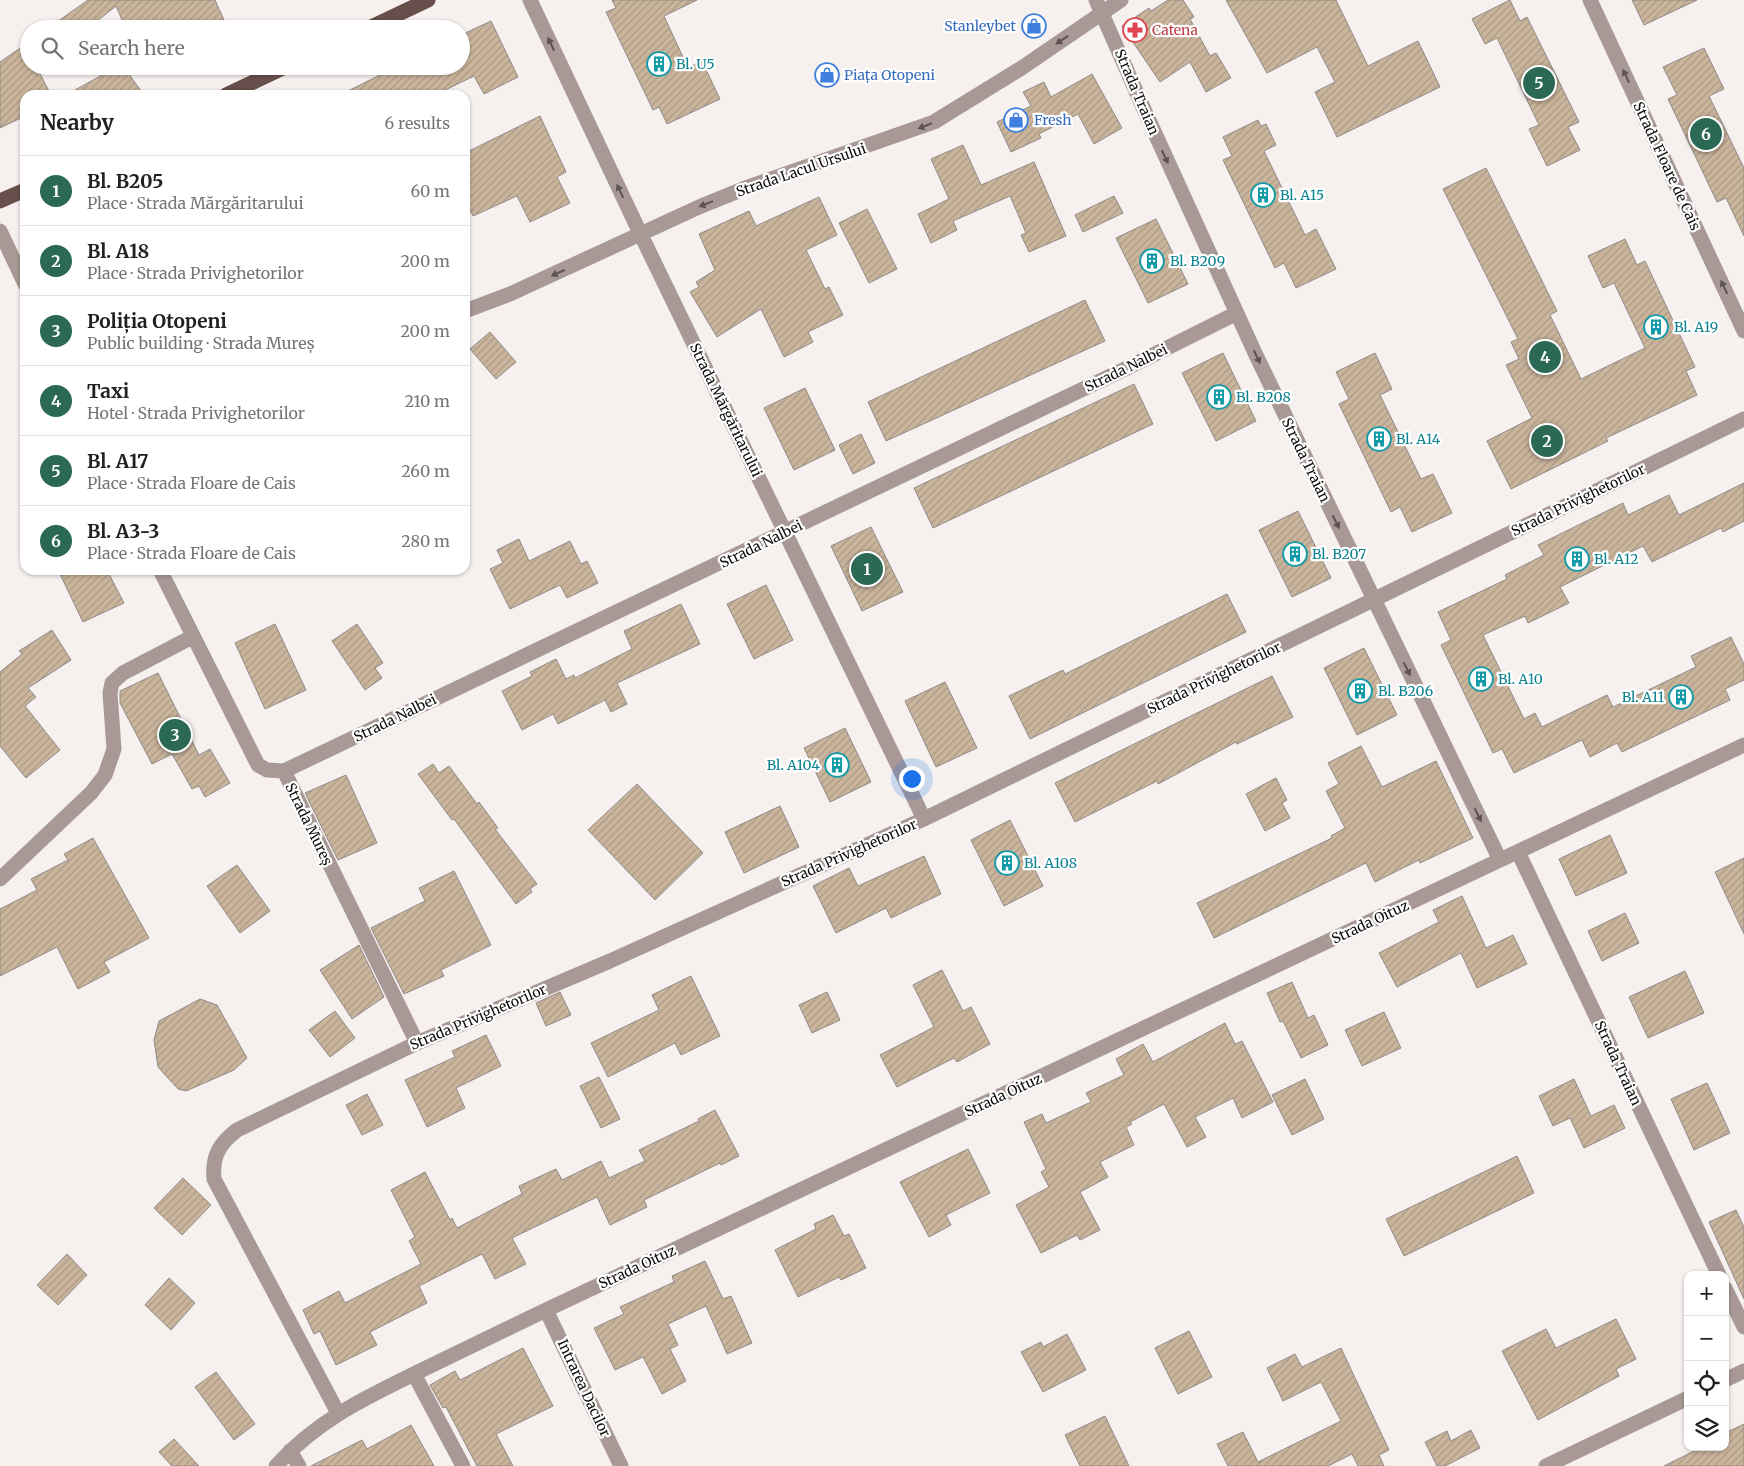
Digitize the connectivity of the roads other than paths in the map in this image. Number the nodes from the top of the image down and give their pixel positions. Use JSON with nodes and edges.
{"nodes":[{"id":1,"x":428,"y":0,"type":"edge"},
{"id":2,"x":530,"y":0,"type":"edge"},
{"id":3,"x":1121,"y":0,"type":"edge"},
{"id":4,"x":1590,"y":0,"type":"edge"},
{"id":5,"x":1099,"y":6,"type":"edge"},
{"id":6,"x":385,"y":20,"type":"edge"},
{"id":7,"x":268,"y":75,"type":"edge"},
{"id":8,"x":237,"y":90,"type":"edge"},
{"id":9,"x":20,"y":192,"type":"edge"},
{"id":10,"x":0,"y":201,"type":"edge"},
{"id":11,"x":0,"y":231,"type":"edge"},
{"id":12,"x":641,"y":235,"type":"junction"},
{"id":13,"x":20,"y":273,"type":"edge"},
{"id":14,"x":470,"y":309,"type":"edge"},
{"id":15,"x":1237,"y":313,"type":"junction"},
{"id":16,"x":1744,"y":332,"type":"edge"},
{"id":17,"x":1744,"y":418,"type":"edge"},
{"id":18,"x":786,"y":532,"type":"junction"},
{"id":19,"x":162,"y":575,"type":"edge"},
{"id":20,"x":1374,"y":600,"type":"junction"},
{"id":21,"x":192,"y":637,"type":"junction"},
{"id":22,"x":1744,"y":746,"type":"edge"},
{"id":23,"x":284,"y":772,"type":"junction"},
{"id":24,"x":924,"y":819,"type":"junction"},
{"id":25,"x":1518,"y":852,"type":"junction"},
{"id":26,"x":1500,"y":860,"type":"junction"},
{"id":27,"x":0,"y":879,"type":"edge"},
{"id":28,"x":416,"y":1042,"type":"junction"},
{"id":29,"x":1717,"y":1271,"type":"edge"},
{"id":30,"x":1729,"y":1296,"type":"edge"},
{"id":31,"x":546,"y":1310,"type":"junction"},
{"id":32,"x":1744,"y":1327,"type":"edge"},
{"id":33,"x":1744,"y":1371,"type":"edge"},
{"id":34,"x":414,"y":1374,"type":"junction"},
{"id":35,"x":1729,"y":1378,"type":"edge"},
{"id":36,"x":1684,"y":1400,"type":"edge"},
{"id":37,"x":338,"y":1413,"type":"junction"},
{"id":38,"x":290,"y":1451,"type":"junction"},
{"id":39,"x":276,"y":1466,"type":"edge"},
{"id":40,"x":300,"y":1466,"type":"edge"},
{"id":41,"x":463,"y":1466,"type":"edge"},
{"id":42,"x":621,"y":1466,"type":"edge"},
{"id":43,"x":1546,"y":1466,"type":"edge"}],
"edges":[{"from":1,"to":6,"type":"main road"},
{"from":12,"to":2,"type":"street","name":"Strada Mărgăritarului","one_way":true},
{"from":3,"to":5,"type":"street","name":"Strada Lacul Ursului"},
{"from":16,"to":4,"type":"street","name":"Strada Floare de Cais","one_way":true},
{"from":5,"to":12,"type":"street","name":"Strada Lacul Ursului","one_way":true},
{"from":5,"to":15,"type":"street","name":"Strada Traian","one_way":true},
{"from":7,"to":8,"type":"main road"},
{"from":9,"to":10,"type":"main road"},
{"from":11,"to":13,"type":"street"},
{"from":12,"to":14,"type":"street","name":"Strada Lacul Ursului","one_way":true},
{"from":12,"to":18,"type":"street","name":"Strada Mărgăritarului"},
{"from":15,"to":18,"type":"street","name":"Strada Nalbei"},
{"from":15,"to":20,"type":"street","name":"Strada Traian","one_way":true},
{"from":17,"to":20,"type":"street","name":"Strada Privighetorilor"},
{"from":18,"to":23,"type":"street","name":"Strada Nalbei"},
{"from":18,"to":24,"type":"street","name":"Strada Mărgăritarului"},
{"from":19,"to":21,"type":"street","name":"Strada Mureș"},
{"from":20,"to":24,"type":"street","name":"Strada Privighetorilor"},
{"from":20,"to":26,"type":"street","name":"Strada Traian","one_way":true},
{"from":21,"to":23,"type":"street","name":"Strada Mureș"},
{"from":21,"to":27,"type":"street"},
{"from":22,"to":25,"type":"street","name":"Strada Oituz"},
{"from":23,"to":28,"type":"street","name":"Strada Mureș"},
{"from":24,"to":28,"type":"street","name":"Strada Privighetorilor"},
{"from":25,"to":26,"type":"street","name":"Strada Oituz"},
{"from":25,"to":29,"type":"street","name":"Strada Traian"},
{"from":26,"to":31,"type":"street","name":"Strada Oituz"},
{"from":28,"to":37,"type":"street","name":"Strada Privighetorilor"},
{"from":30,"to":32,"type":"street"},
{"from":31,"to":34,"type":"street","name":"Strada Oituz"},
{"from":31,"to":42,"type":"street","name":"Intrarea Dacilor"},
{"from":33,"to":35,"type":"street"},
{"from":34,"to":37,"type":"street","name":"Strada Oituz"},
{"from":34,"to":41,"type":"street"},
{"from":36,"to":43,"type":"street"},
{"from":37,"to":38,"type":"street","name":"Strada Oituz"},
{"from":38,"to":39,"type":"street","name":"Strada Oituz"},
{"from":38,"to":40,"type":"street"}]}
